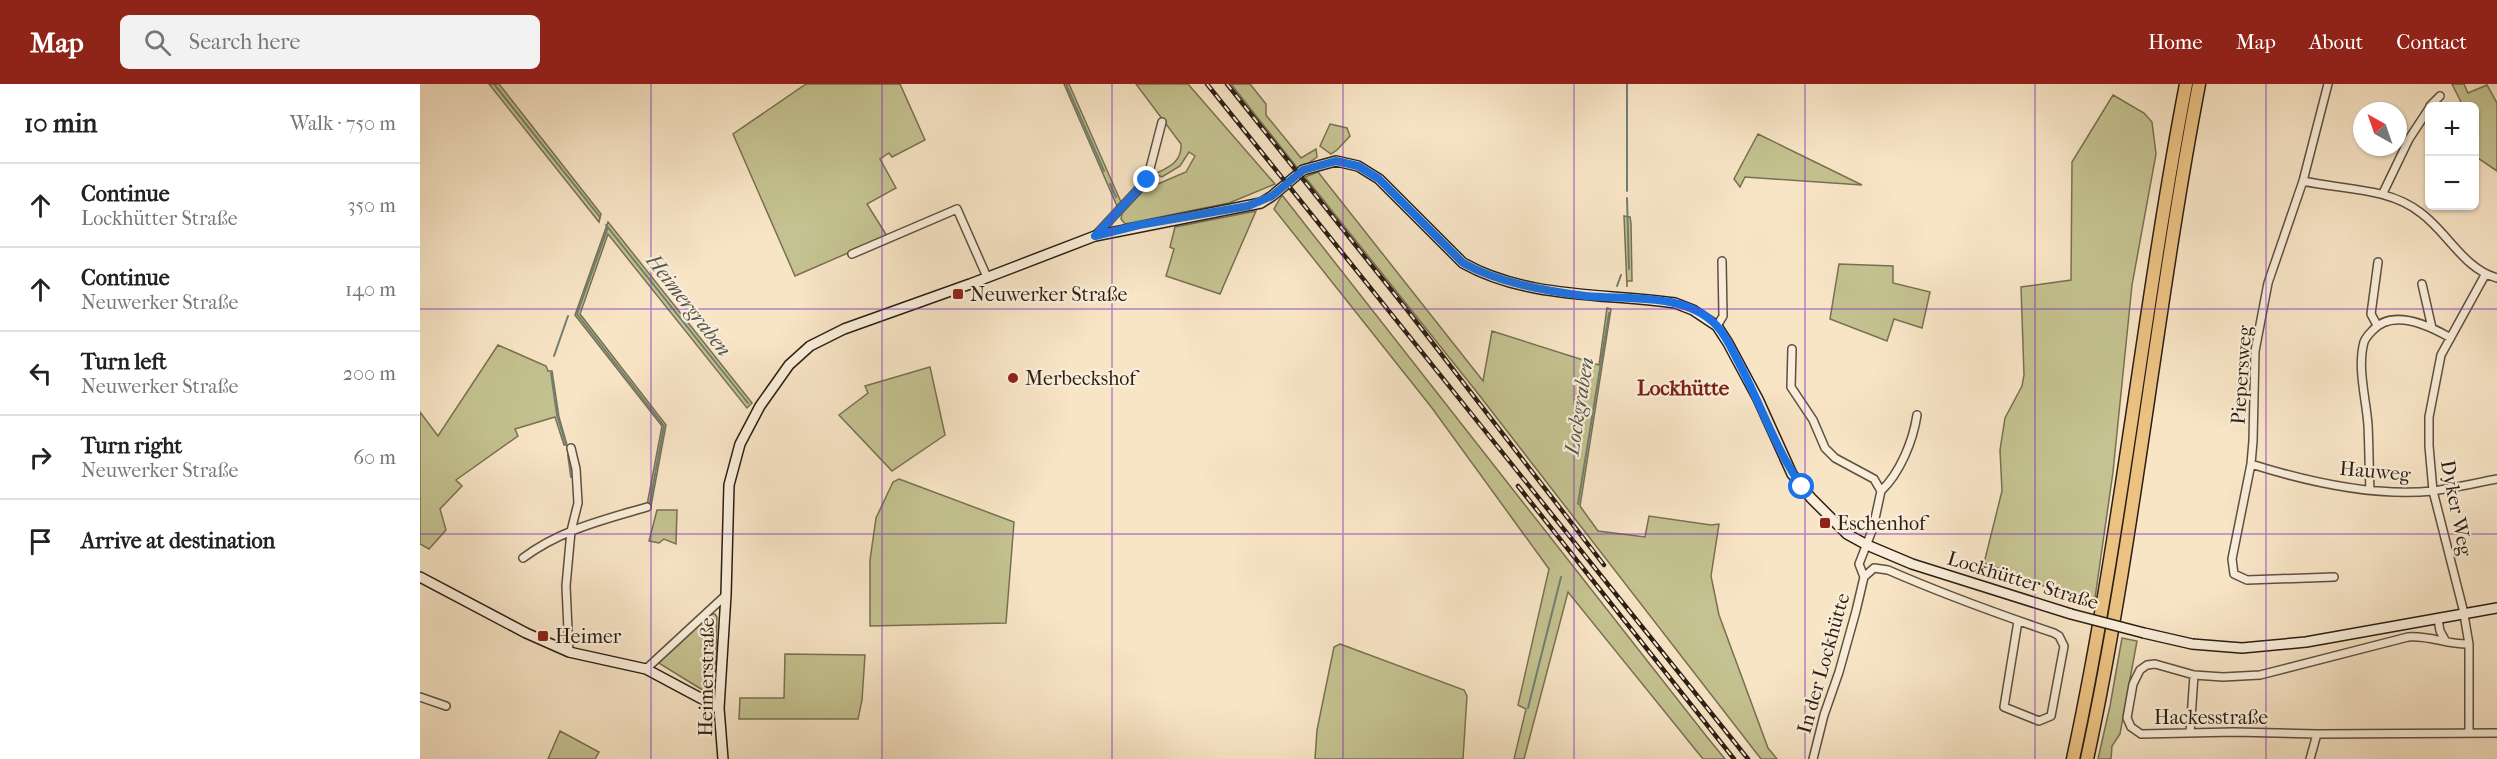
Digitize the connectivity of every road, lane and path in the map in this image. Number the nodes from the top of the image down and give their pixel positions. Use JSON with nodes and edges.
{"nodes":[{"id":1,"x":2186,"y":84,"type":"edge"},
{"id":2,"x":2199,"y":84,"type":"edge"},
{"id":3,"x":2328,"y":84,"type":"edge"},
{"id":4,"x":2440,"y":96,"type":"dead end"},
{"id":5,"x":2435,"y":102,"type":"edge"},
{"id":6,"x":2425,"y":115,"type":"edge"},
{"id":7,"x":1162,"y":122,"type":"dead end"},
{"id":8,"x":2303,"y":181,"type":"junction"},
{"id":9,"x":2383,"y":193,"type":"junction"},
{"id":10,"x":1095,"y":236,"type":"junction"},
{"id":11,"x":852,"y":254,"type":"dead end"},
{"id":12,"x":1722,"y":261,"type":"dead end"},
{"id":13,"x":2378,"y":262,"type":"dead end"},
{"id":14,"x":2485,"y":275,"type":"junction"},
{"id":15,"x":987,"y":277,"type":"junction"},
{"id":16,"x":2497,"y":278,"type":"edge"},
{"id":17,"x":2422,"y":284,"type":"dead end"},
{"id":18,"x":2377,"y":325,"type":"junction"},
{"id":19,"x":1717,"y":326,"type":"junction"},
{"id":20,"x":2433,"y":328,"type":"junction"},
{"id":21,"x":2449,"y":337,"type":"junction"},
{"id":22,"x":1792,"y":349,"type":"dead end"},
{"id":23,"x":1917,"y":415,"type":"dead end"},
{"id":24,"x":571,"y":448,"type":"dead end"},
{"id":25,"x":2251,"y":464,"type":"junction"},
{"id":26,"x":2497,"y":479,"type":"edge"},
{"id":27,"x":2370,"y":490,"type":"junction"},
{"id":28,"x":1881,"y":491,"type":"junction"},
{"id":29,"x":2433,"y":491,"type":"junction"},
{"id":30,"x":647,"y":507,"type":"dead end"},
{"id":31,"x":571,"y":531,"type":"junction"},
{"id":32,"x":1867,"y":545,"type":"junction"},
{"id":33,"x":523,"y":558,"type":"dead end"},
{"id":34,"x":420,"y":577,"type":"edge"},
{"id":35,"x":1864,"y":577,"type":"junction"},
{"id":36,"x":2334,"y":577,"type":"dead end"},
{"id":37,"x":726,"y":595,"type":"junction"},
{"id":38,"x":2497,"y":608,"type":"edge"},
{"id":39,"x":2464,"y":614,"type":"junction"},
{"id":40,"x":2438,"y":619,"type":"junction"},
{"id":41,"x":2018,"y":621,"type":"junction"},
{"id":42,"x":2445,"y":640,"type":"junction"},
{"id":43,"x":2469,"y":644,"type":"junction"},
{"id":44,"x":568,"y":652,"type":"junction"},
{"id":45,"x":646,"y":669,"type":"junction"},
{"id":46,"x":2194,"y":675,"type":"junction"},
{"id":47,"x":420,"y":697,"type":"edge"},
{"id":48,"x":446,"y":706,"type":"dead end"},
{"id":49,"x":719,"y":708,"type":"junction"},
{"id":50,"x":2190,"y":733,"type":"junction"},
{"id":51,"x":2497,"y":733,"type":"edge"},
{"id":52,"x":2317,"y":734,"type":"junction"},
{"id":53,"x":2469,"y":734,"type":"junction"},
{"id":54,"x":723,"y":759,"type":"edge"},
{"id":55,"x":1813,"y":759,"type":"edge"},
{"id":56,"x":2073,"y":759,"type":"edge"},
{"id":57,"x":2088,"y":759,"type":"edge"},
{"id":58,"x":2310,"y":759,"type":"edge"}],
"edges":[{"from":1,"to":56,"type":"highway"},
{"from":2,"to":57,"type":"highway"},
{"from":3,"to":8,"type":"street","name":"Piepersweg"},
{"from":4,"to":5,"type":"street"},
{"from":6,"to":9,"type":"street"},
{"from":7,"to":10,"type":"street"},
{"from":8,"to":9,"type":"street"},
{"from":8,"to":25,"type":"street","name":"Piepersweg"},
{"from":9,"to":14,"type":"street"},
{"from":10,"to":15,"type":"street"},
{"from":10,"to":19,"type":"street","name":"Lockhütter Straße"},
{"from":11,"to":15,"type":"street"},
{"from":12,"to":19,"type":"street"},
{"from":13,"to":18,"type":"street"},
{"from":14,"to":16,"type":"street"},
{"from":14,"to":21,"type":"street","name":"Dyker Weg"},
{"from":15,"to":37,"type":"street"},
{"from":17,"to":20,"type":"street"},
{"from":18,"to":20,"type":"street"},
{"from":18,"to":27,"type":"street"},
{"from":19,"to":32,"type":"street","name":"Lockhütter Straße"},
{"from":20,"to":21,"type":"street"},
{"from":21,"to":29,"type":"street","name":"Dyker Weg"},
{"from":22,"to":28,"type":"street"},
{"from":23,"to":28,"type":"street"},
{"from":24,"to":31,"type":"street"},
{"from":25,"to":27,"type":"street","name":"Hauweg"},
{"from":25,"to":36,"type":"street","name":"Piepersweg"},
{"from":26,"to":29,"type":"street","name":"Hauweg"},
{"from":27,"to":29,"type":"street","name":"Hauweg"},
{"from":28,"to":32,"type":"street","name":"In der Lockhütte"},
{"from":29,"to":39,"type":"street","name":"Dyker Weg"},
{"from":30,"to":31,"type":"street"},
{"from":31,"to":33,"type":"street"},
{"from":31,"to":44,"type":"street"},
{"from":32,"to":35,"type":"street","name":"In der Lockhütte"},
{"from":32,"to":40,"type":"street","name":"Lockhütter Straße","bridge":true},
{"from":34,"to":44,"type":"street"},
{"from":35,"to":41,"type":"street","name":"In der Lockhütte"},
{"from":35,"to":55,"type":"street","name":"In der Lockhütte"},
{"from":37,"to":45,"type":"street"},
{"from":37,"to":49,"type":"street","name":"Heimerstraße"},
{"from":38,"to":39,"type":"street","name":"Lockhütter Straße"},
{"from":39,"to":40,"type":"street","name":"Lockhütter Straße"},
{"from":39,"to":43,"type":"street"},
{"from":40,"to":42,"type":"street"},
{"from":41,"to":41,"type":"street","name":"In der Lockhütte"},
{"from":42,"to":43,"type":"street"},
{"from":42,"to":46,"type":"street"},
{"from":43,"to":53,"type":"street"},
{"from":44,"to":45,"type":"street"},
{"from":45,"to":49,"type":"street"},
{"from":46,"to":50,"type":"street"},
{"from":46,"to":50,"type":"street","name":"Hackesstraße"},
{"from":47,"to":48,"type":"street"},
{"from":49,"to":54,"type":"street","name":"Heimerstraße"},
{"from":50,"to":52,"type":"street","name":"Hackesstraße"},
{"from":51,"to":53,"type":"street","name":"Hackesstraße"},
{"from":52,"to":53,"type":"street","name":"Hackesstraße"},
{"from":52,"to":58,"type":"street"}]}
